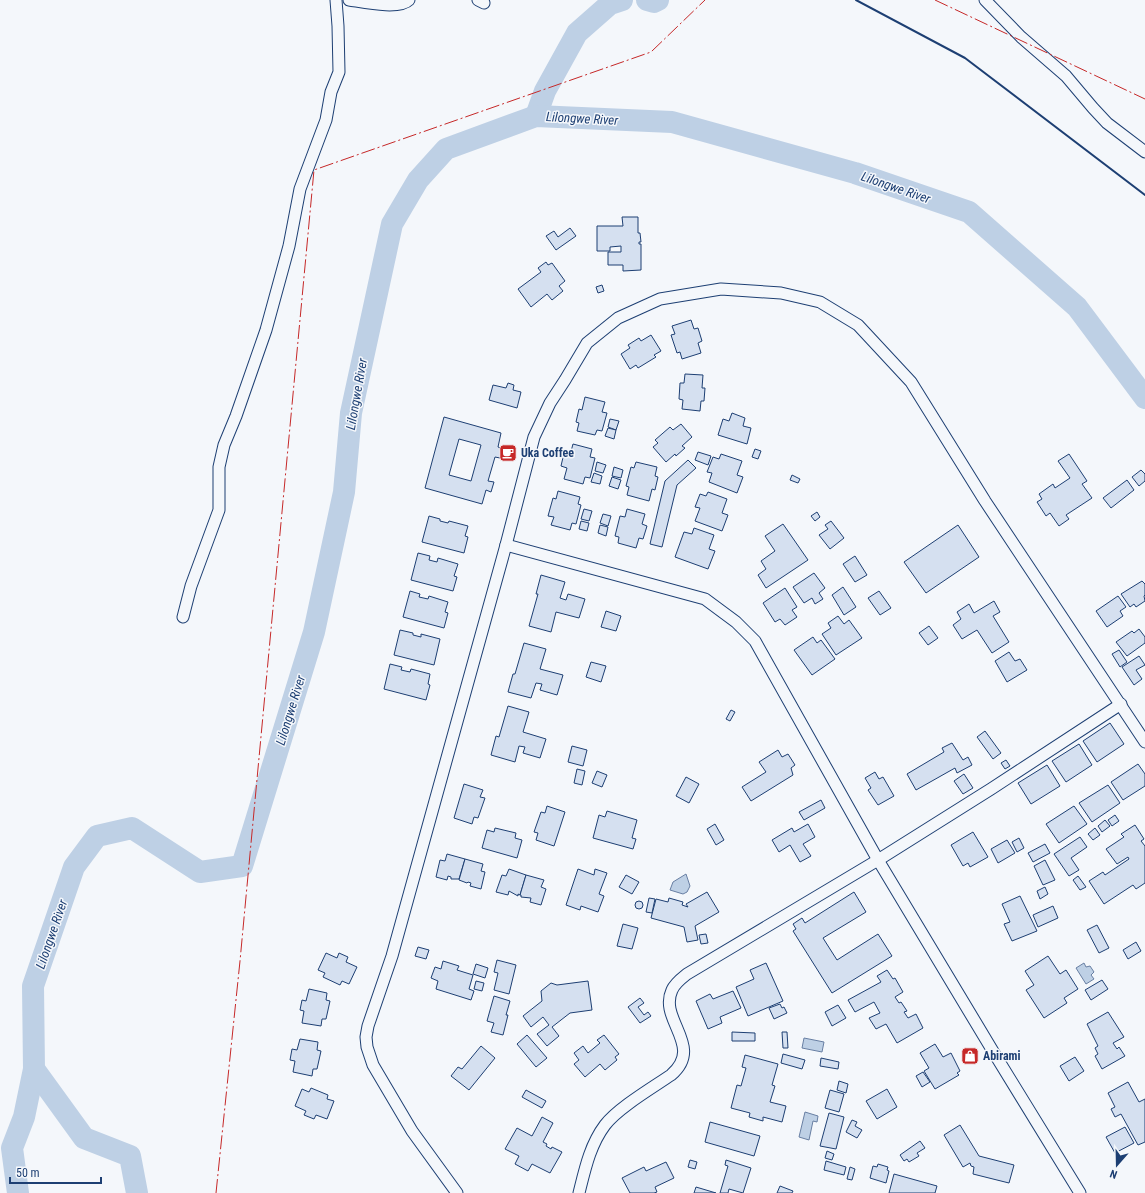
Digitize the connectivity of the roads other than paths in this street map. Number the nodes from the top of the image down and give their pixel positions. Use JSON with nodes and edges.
{"nodes":[{"id":1,"x":336,"y":0,"type":"edge"},
{"id":2,"x":349,"y":0,"type":"edge"},
{"id":3,"x":409,"y":0,"type":"edge"},
{"id":4,"x":985,"y":0,"type":"edge"},
{"id":5,"x":1145,"y":152,"type":"edge"},
{"id":6,"x":506,"y":545,"type":"junction"},
{"id":7,"x":183,"y":617,"type":"dead end"},
{"id":8,"x":1120,"y":704,"type":"junction"},
{"id":9,"x":1145,"y":742,"type":"edge"},
{"id":10,"x":878,"y":860,"type":"junction"},
{"id":11,"x":457,"y":1193,"type":"edge"},
{"id":12,"x":579,"y":1193,"type":"edge"},
{"id":13,"x":1080,"y":1193,"type":"edge"}],
"edges":[{"from":1,"to":7,"type":"street"},
{"from":2,"to":3,"type":"street"},
{"from":4,"to":5,"type":"street"},
{"from":6,"to":8,"type":"street"},
{"from":6,"to":10,"type":"street"},
{"from":6,"to":11,"type":"street"},
{"from":8,"to":9,"type":"street"},
{"from":8,"to":10,"type":"street"},
{"from":10,"to":12,"type":"street"},
{"from":10,"to":13,"type":"street"}]}
